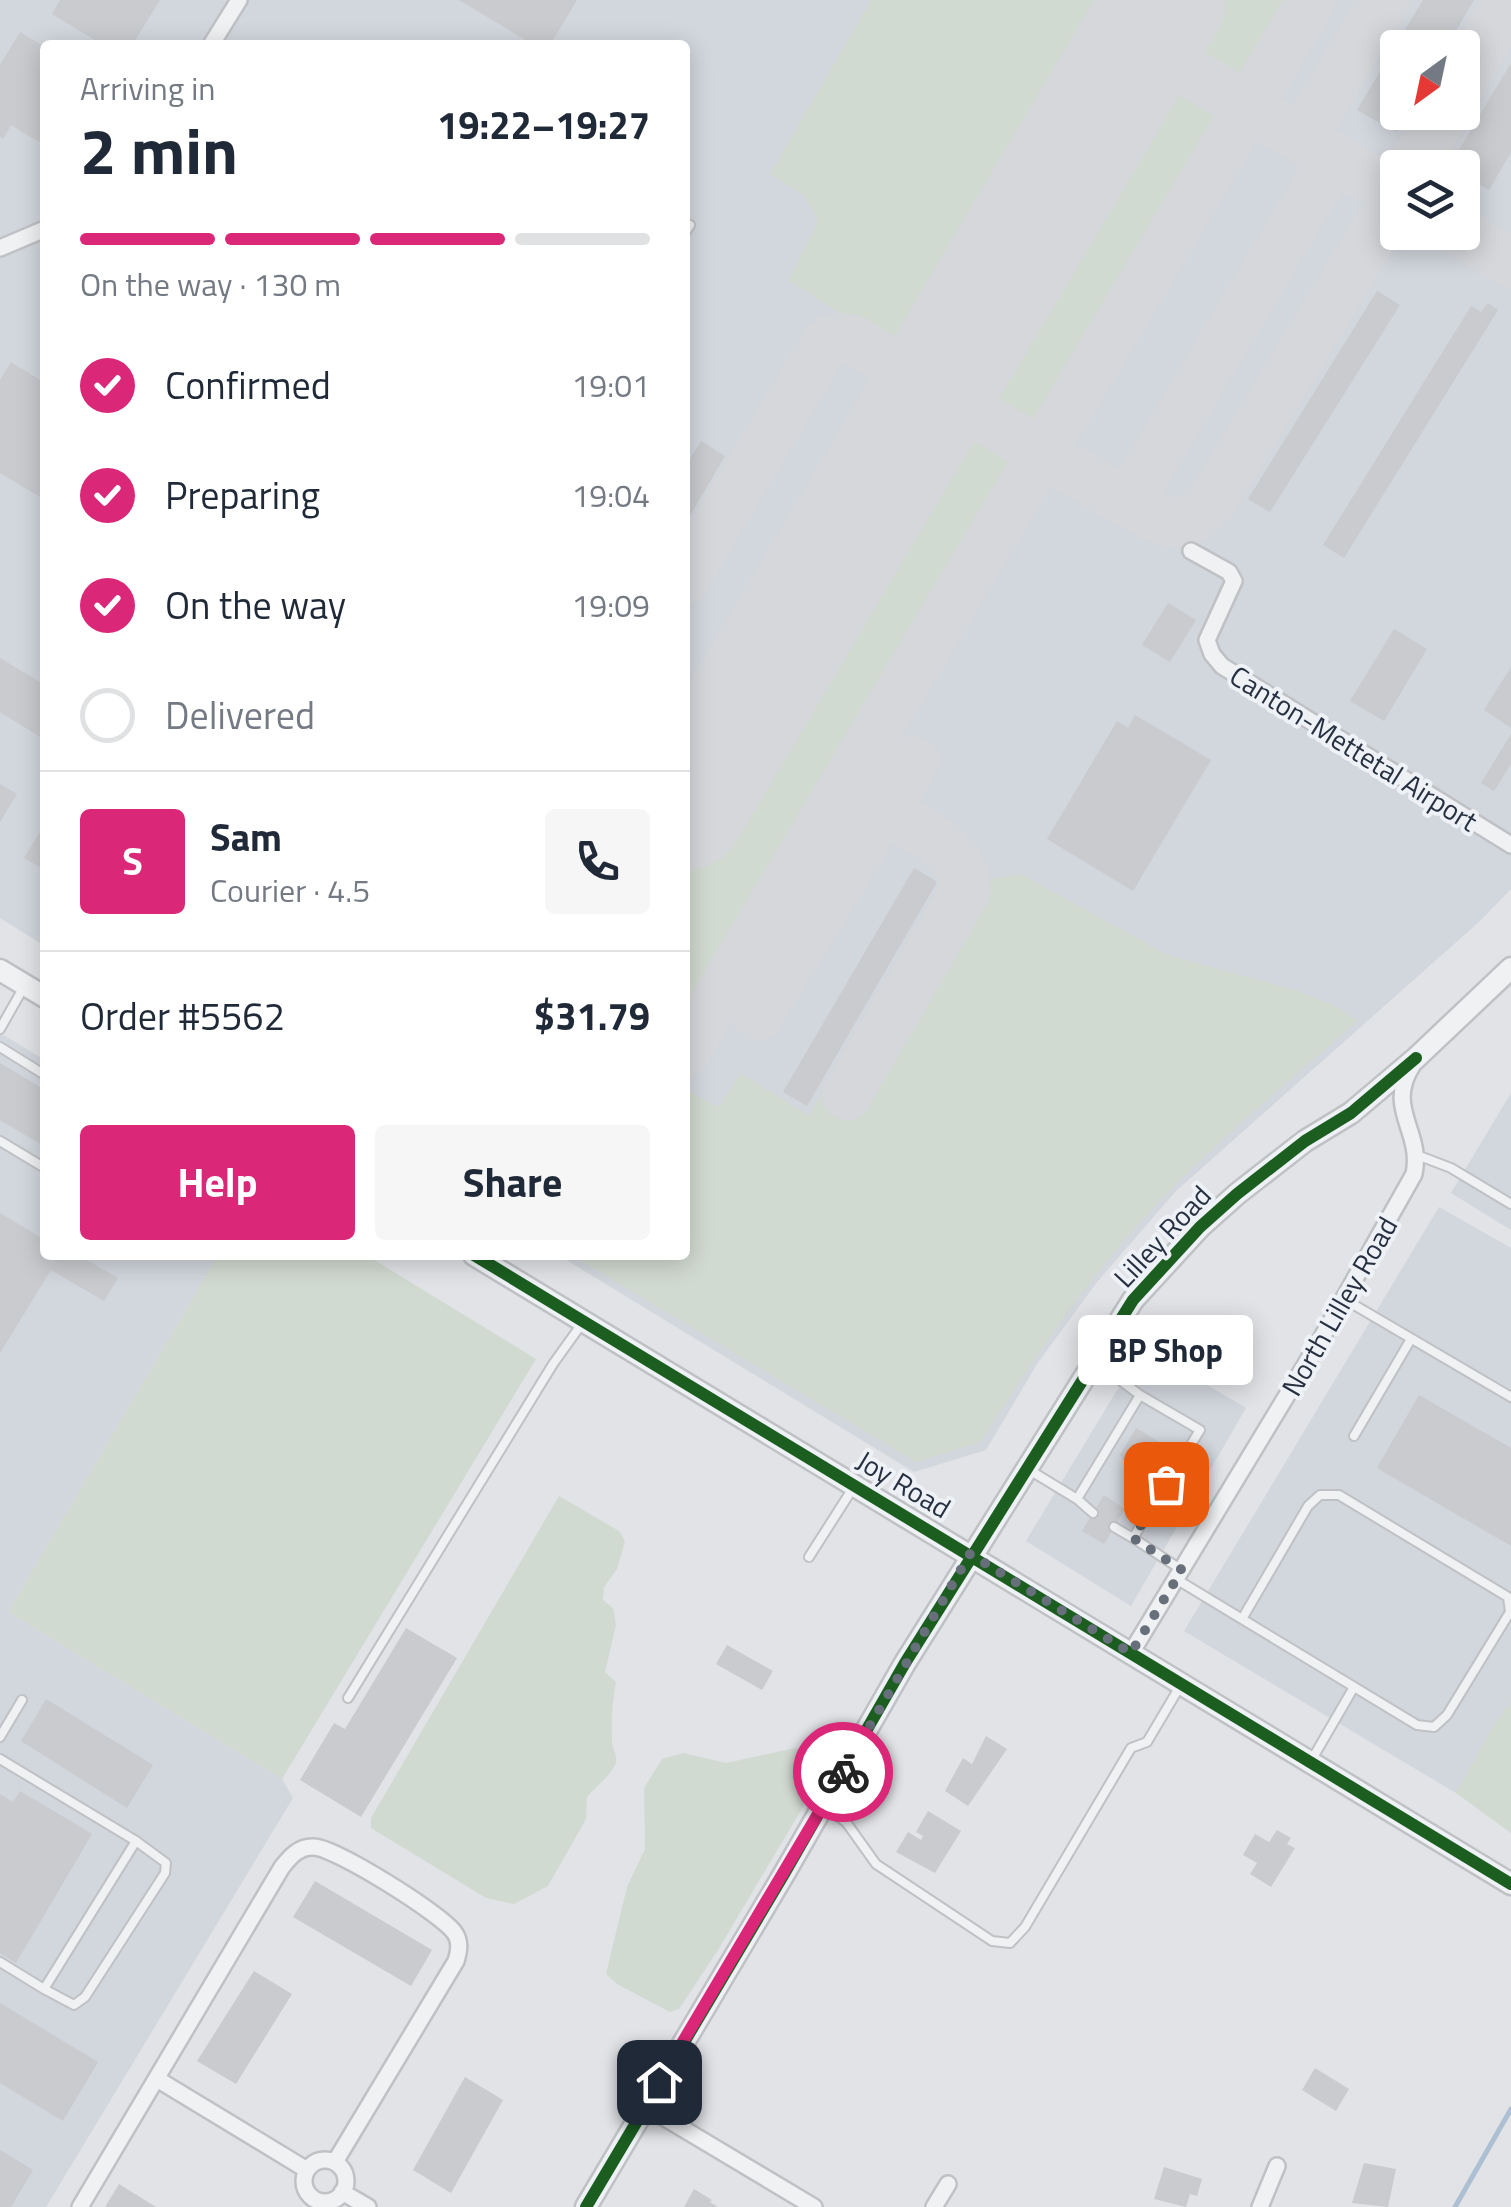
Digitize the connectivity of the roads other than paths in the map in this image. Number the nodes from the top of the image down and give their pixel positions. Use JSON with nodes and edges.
{"nodes":[{"id":1,"x":238,"y":0,"type":"edge"},
{"id":2,"x":214,"y":40,"type":"edge"},
{"id":3,"x":40,"y":231,"type":"edge"},
{"id":4,"x":0,"y":248,"type":"edge"},
{"id":5,"x":1192,"y":552,"type":"dead end"},
{"id":6,"x":1511,"y":845,"type":"edge"},
{"id":7,"x":1511,"y":968,"type":"edge"},
{"id":8,"x":0,"y":970,"type":"edge"},
{"id":9,"x":25,"y":985,"type":"junction"},
{"id":10,"x":40,"y":994,"type":"edge"},
{"id":11,"x":0,"y":1029,"type":"edge"},
{"id":12,"x":0,"y":1048,"type":"edge"},
{"id":13,"x":1416,"y":1058,"type":"junction"},
{"id":14,"x":40,"y":1072,"type":"edge"},
{"id":15,"x":0,"y":1141,"type":"edge"},
{"id":16,"x":1418,"y":1154,"type":"junction"},
{"id":17,"x":40,"y":1165,"type":"edge"},
{"id":18,"x":1511,"y":1191,"type":"edge"},
{"id":19,"x":1508,"y":1202,"type":"edge"},
{"id":20,"x":482,"y":1260,"type":"edge"},
{"id":21,"x":1344,"y":1300,"type":"junction"},
{"id":22,"x":584,"y":1321,"type":"junction"},
{"id":23,"x":1411,"y":1339,"type":"junction"},
{"id":24,"x":1093,"y":1360,"type":"junction"},
{"id":25,"x":1140,"y":1395,"type":"junction"},
{"id":26,"x":1511,"y":1397,"type":"edge"},
{"id":27,"x":1354,"y":1436,"type":"dead end"},
{"id":28,"x":1027,"y":1468,"type":"junction"},
{"id":29,"x":855,"y":1484,"type":"junction"},
{"id":30,"x":1077,"y":1499,"type":"junction"},
{"id":31,"x":1093,"y":1514,"type":"dead end"},
{"id":32,"x":1114,"y":1527,"type":"dead end"},
{"id":33,"x":1133,"y":1538,"type":"junction"},
{"id":34,"x":970,"y":1554,"type":"junction"},
{"id":35,"x":808,"y":1556,"type":"dead end"},
{"id":36,"x":1179,"y":1574,"type":"junction"},
{"id":37,"x":1242,"y":1619,"type":"junction"},
{"id":38,"x":1131,"y":1653,"type":"junction"},
{"id":39,"x":1182,"y":1684,"type":"junction"},
{"id":40,"x":1354,"y":1687,"type":"junction"},
{"id":41,"x":348,"y":1698,"type":"dead end"},
{"id":42,"x":22,"y":1700,"type":"dead end"},
{"id":43,"x":0,"y":1737,"type":"edge"},
{"id":44,"x":0,"y":1759,"type":"edge"},
{"id":45,"x":1312,"y":1761,"type":"junction"},
{"id":46,"x":824,"y":1806,"type":"junction"},
{"id":47,"x":136,"y":1841,"type":"junction"},
{"id":48,"x":1511,"y":1884,"type":"edge"},
{"id":49,"x":0,"y":1962,"type":"edge"},
{"id":50,"x":44,"y":1988,"type":"junction"},
{"id":51,"x":157,"y":2079,"type":"junction"},
{"id":52,"x":645,"y":2106,"type":"junction"},
{"id":53,"x":335,"y":2162,"type":"junction"},
{"id":54,"x":1277,"y":2166,"type":"dead end"},
{"id":55,"x":306,"y":2170,"type":"junction"},
{"id":56,"x":948,"y":2184,"type":"dead end"},
{"id":57,"x":342,"y":2192,"type":"junction"},
{"id":58,"x":312,"y":2203,"type":"edge"},
{"id":59,"x":80,"y":2207,"type":"edge"},
{"id":60,"x":368,"y":2207,"type":"edge"},
{"id":61,"x":586,"y":2207,"type":"edge"},
{"id":62,"x":814,"y":2207,"type":"edge"},
{"id":63,"x":934,"y":2207,"type":"edge"},
{"id":64,"x":1260,"y":2207,"type":"edge"}],
"edges":[{"from":1,"to":2,"type":"street"},
{"from":3,"to":4,"type":"street"},
{"from":5,"to":6,"type":"street","name":"Canton-Mettetal Airport"},
{"from":7,"to":13,"type":"street"},
{"from":8,"to":9,"type":"street"},
{"from":9,"to":10,"type":"street"},
{"from":9,"to":11,"type":"lane"},
{"from":12,"to":14,"type":"lane"},
{"from":13,"to":16,"type":"street"},
{"from":13,"to":24,"type":"street","name":"Lilley Road"},
{"from":15,"to":17,"type":"lane"},
{"from":16,"to":19,"type":"lane"},
{"from":16,"to":21,"type":"street","name":"North Lilley Road"},
{"from":18,"to":19,"type":"lane"},
{"from":20,"to":22,"type":"street","name":"Joy Road"},
{"from":21,"to":23,"type":"lane"},
{"from":21,"to":36,"type":"street","name":"North Lilley Road"},
{"from":22,"to":29,"type":"street","name":"Joy Road"},
{"from":22,"to":41,"type":"lane"},
{"from":23,"to":26,"type":"lane"},
{"from":23,"to":27,"type":"lane"},
{"from":24,"to":25,"type":"lane"},
{"from":24,"to":28,"type":"street","name":"Lilley Road"},
{"from":25,"to":30,"type":"lane"},
{"from":25,"to":33,"type":"lane"},
{"from":28,"to":30,"type":"lane"},
{"from":28,"to":34,"type":"street","name":"Lilley Road"},
{"from":29,"to":34,"type":"street","name":"Joy Road"},
{"from":29,"to":35,"type":"lane"},
{"from":30,"to":31,"type":"lane"},
{"from":32,"to":33,"type":"lane"},
{"from":33,"to":36,"type":"lane"},
{"from":34,"to":38,"type":"street","name":"Joy Road"},
{"from":34,"to":46,"type":"street"},
{"from":36,"to":37,"type":"lane"},
{"from":36,"to":38,"type":"street","name":"North Lilley Road"},
{"from":37,"to":40,"type":"lane"},
{"from":37,"to":40,"type":"lane"},
{"from":38,"to":39,"type":"street","name":"Joy Road"},
{"from":39,"to":45,"type":"street","name":"Joy Road"},
{"from":39,"to":46,"type":"lane"},
{"from":40,"to":45,"type":"lane"},
{"from":42,"to":43,"type":"lane"},
{"from":44,"to":47,"type":"lane"},
{"from":45,"to":48,"type":"street","name":"Joy Road"},
{"from":46,"to":52,"type":"street"},
{"from":47,"to":50,"type":"lane"},
{"from":47,"to":50,"type":"lane"},
{"from":49,"to":50,"type":"lane"},
{"from":51,"to":53,"type":"street"},
{"from":51,"to":55,"type":"street"},
{"from":51,"to":59,"type":"street"},
{"from":52,"to":61,"type":"street"},
{"from":52,"to":62,"type":"street"},
{"from":53,"to":55,"type":"street"},
{"from":53,"to":57,"type":"street"},
{"from":54,"to":64,"type":"street"},
{"from":55,"to":58,"type":"street"},
{"from":56,"to":63,"type":"street"},
{"from":57,"to":58,"type":"street"},
{"from":57,"to":60,"type":"street"}]}
